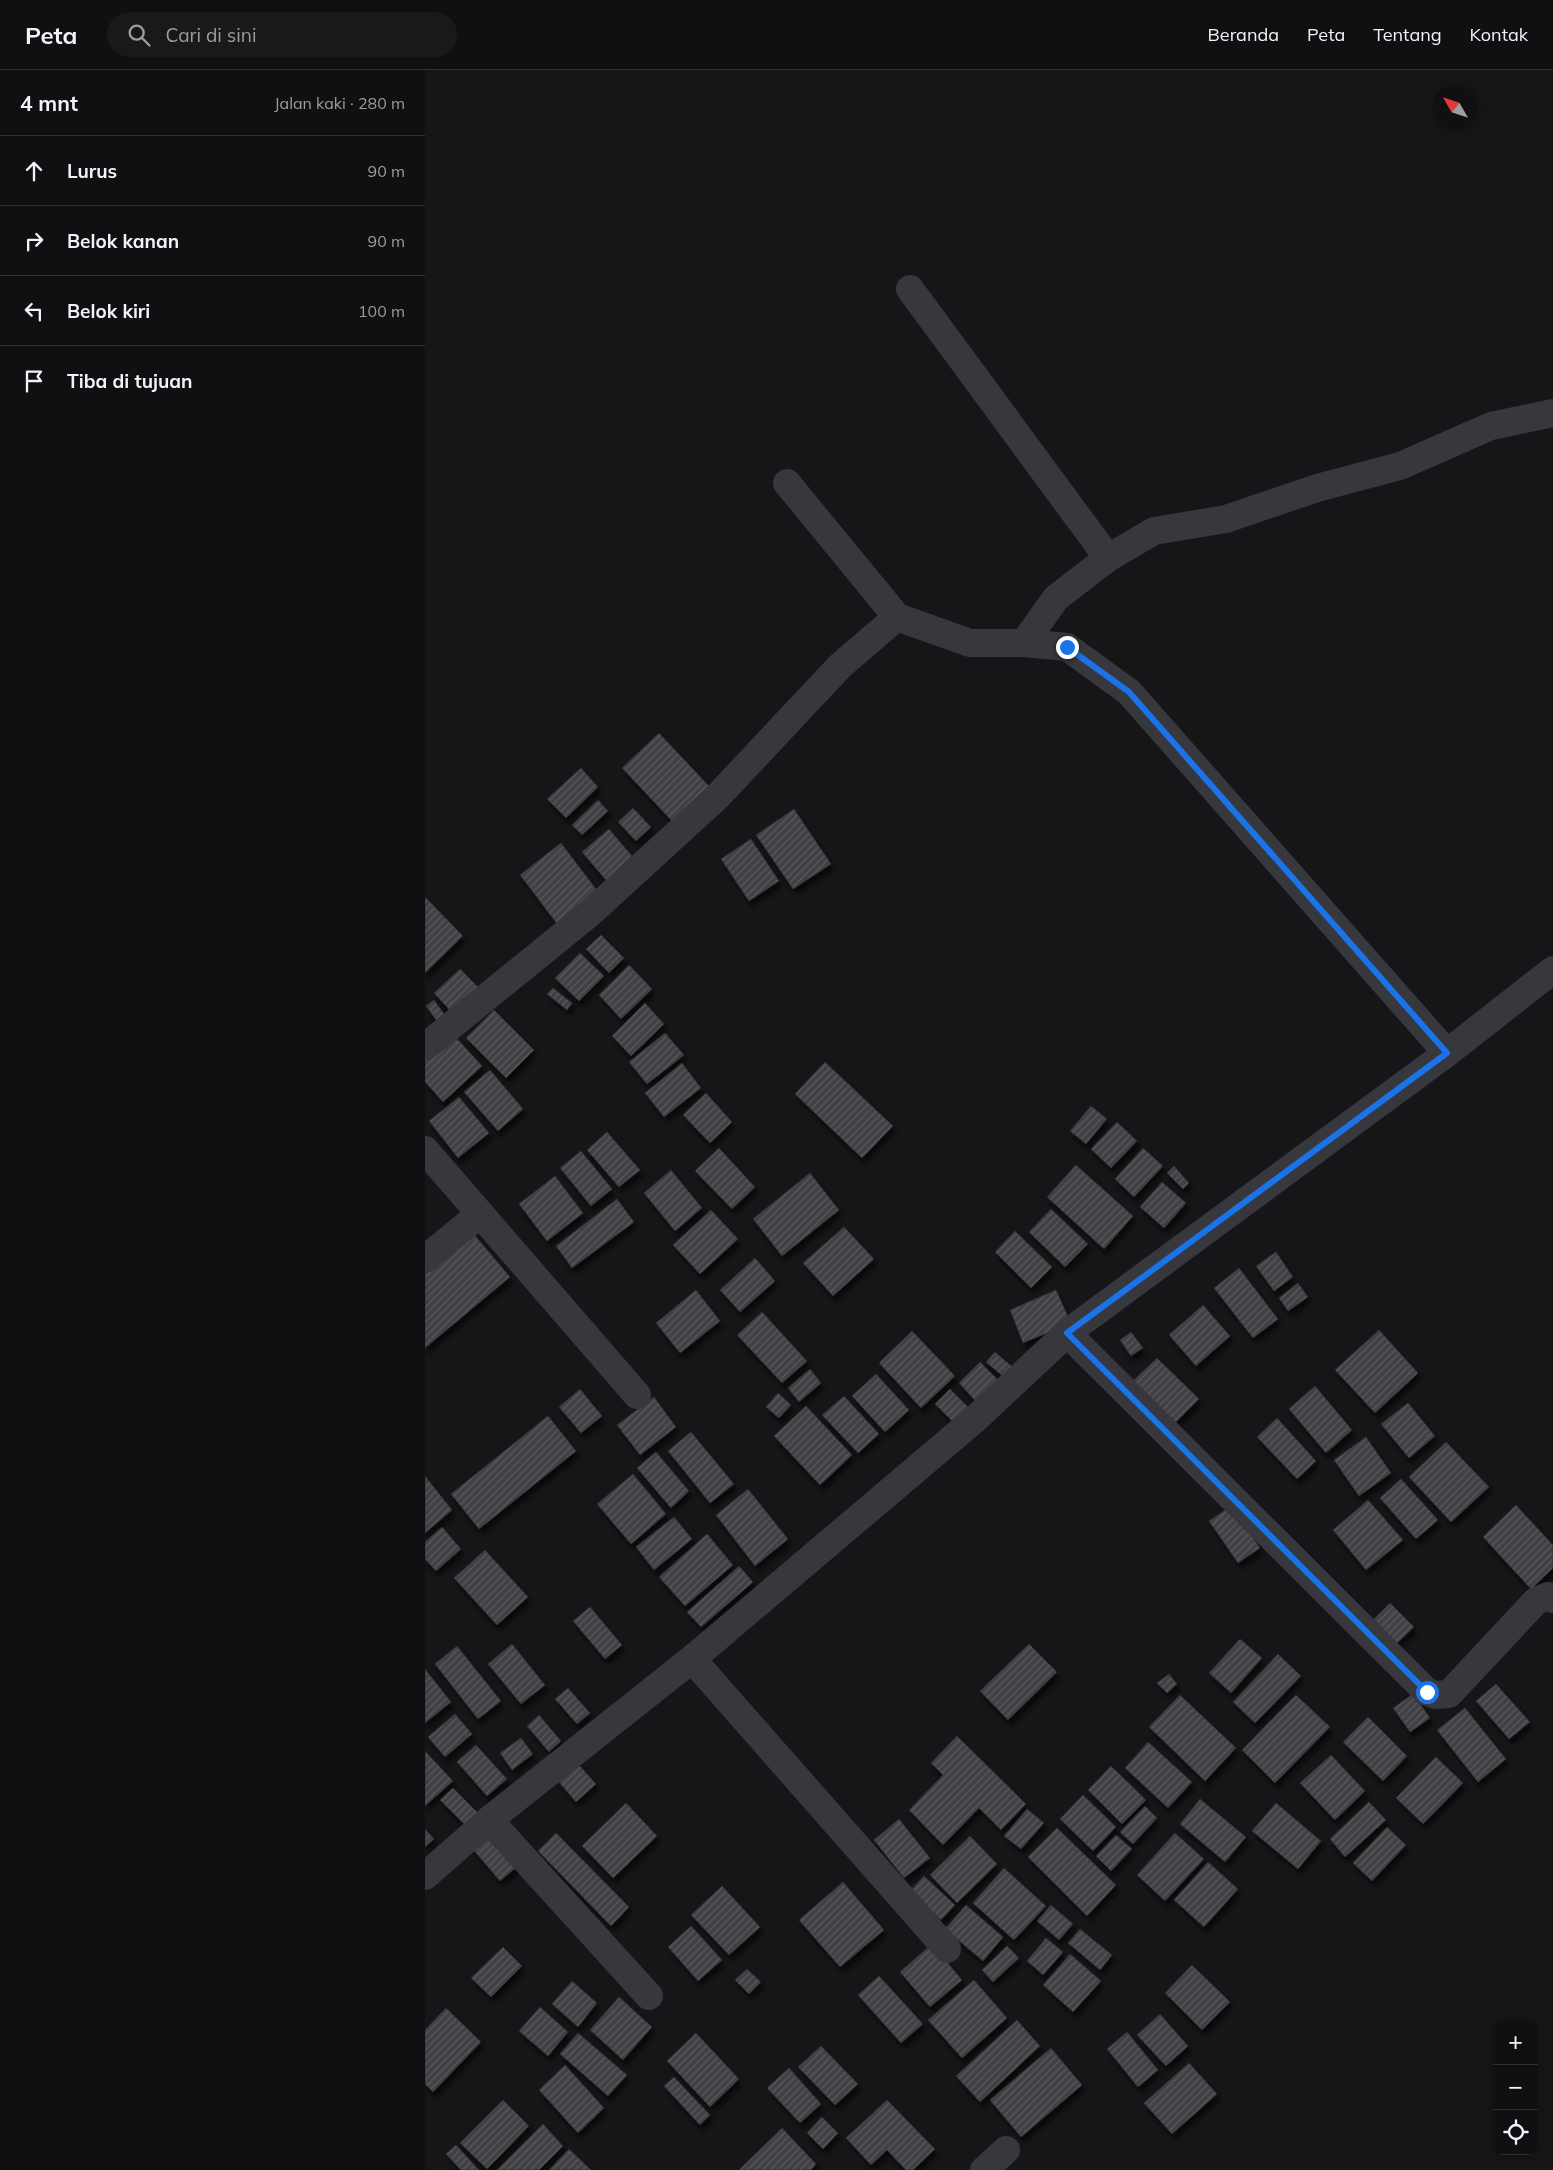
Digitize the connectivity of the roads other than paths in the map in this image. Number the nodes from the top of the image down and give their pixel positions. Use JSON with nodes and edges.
{"nodes":[{"id":1,"x":910,"y":289,"type":"dead end"},
{"id":2,"x":1553,"y":412,"type":"edge"},
{"id":3,"x":787,"y":484,"type":"dead end"},
{"id":4,"x":1108,"y":558,"type":"junction"},
{"id":5,"x":897,"y":617,"type":"junction"},
{"id":6,"x":1024,"y":643,"type":"junction"},
{"id":7,"x":1553,"y":970,"type":"edge"},
{"id":8,"x":425,"y":1047,"type":"edge"},
{"id":9,"x":1447,"y":1053,"type":"junction"},
{"id":10,"x":425,"y":1150,"type":"edge"},
{"id":11,"x":480,"y":1214,"type":"junction"},
{"id":12,"x":425,"y":1259,"type":"edge"},
{"id":13,"x":1067,"y":1333,"type":"junction"},
{"id":14,"x":637,"y":1395,"type":"dead end"},
{"id":15,"x":1553,"y":1599,"type":"edge"},
{"id":16,"x":692,"y":1659,"type":"junction"},
{"id":17,"x":489,"y":1820,"type":"junction"},
{"id":18,"x":425,"y":1876,"type":"edge"},
{"id":19,"x":947,"y":1949,"type":"dead end"},
{"id":20,"x":649,"y":1996,"type":"dead end"},
{"id":21,"x":1006,"y":2150,"type":"dead end"},
{"id":22,"x":984,"y":2170,"type":"edge"}],
"edges":[{"from":1,"to":4,"type":"street"},
{"from":2,"to":4,"type":"street"},
{"from":3,"to":5,"type":"street"},
{"from":4,"to":6,"type":"street"},
{"from":5,"to":6,"type":"street"},
{"from":5,"to":8,"type":"street"},
{"from":6,"to":9,"type":"street"},
{"from":7,"to":9,"type":"street"},
{"from":9,"to":13,"type":"street"},
{"from":10,"to":11,"type":"street"},
{"from":11,"to":12,"type":"street"},
{"from":11,"to":14,"type":"street"},
{"from":13,"to":15,"type":"street"},
{"from":13,"to":16,"type":"street"},
{"from":16,"to":17,"type":"street"},
{"from":16,"to":19,"type":"street"},
{"from":17,"to":18,"type":"street"},
{"from":17,"to":20,"type":"street"},
{"from":21,"to":22,"type":"street"}]}
